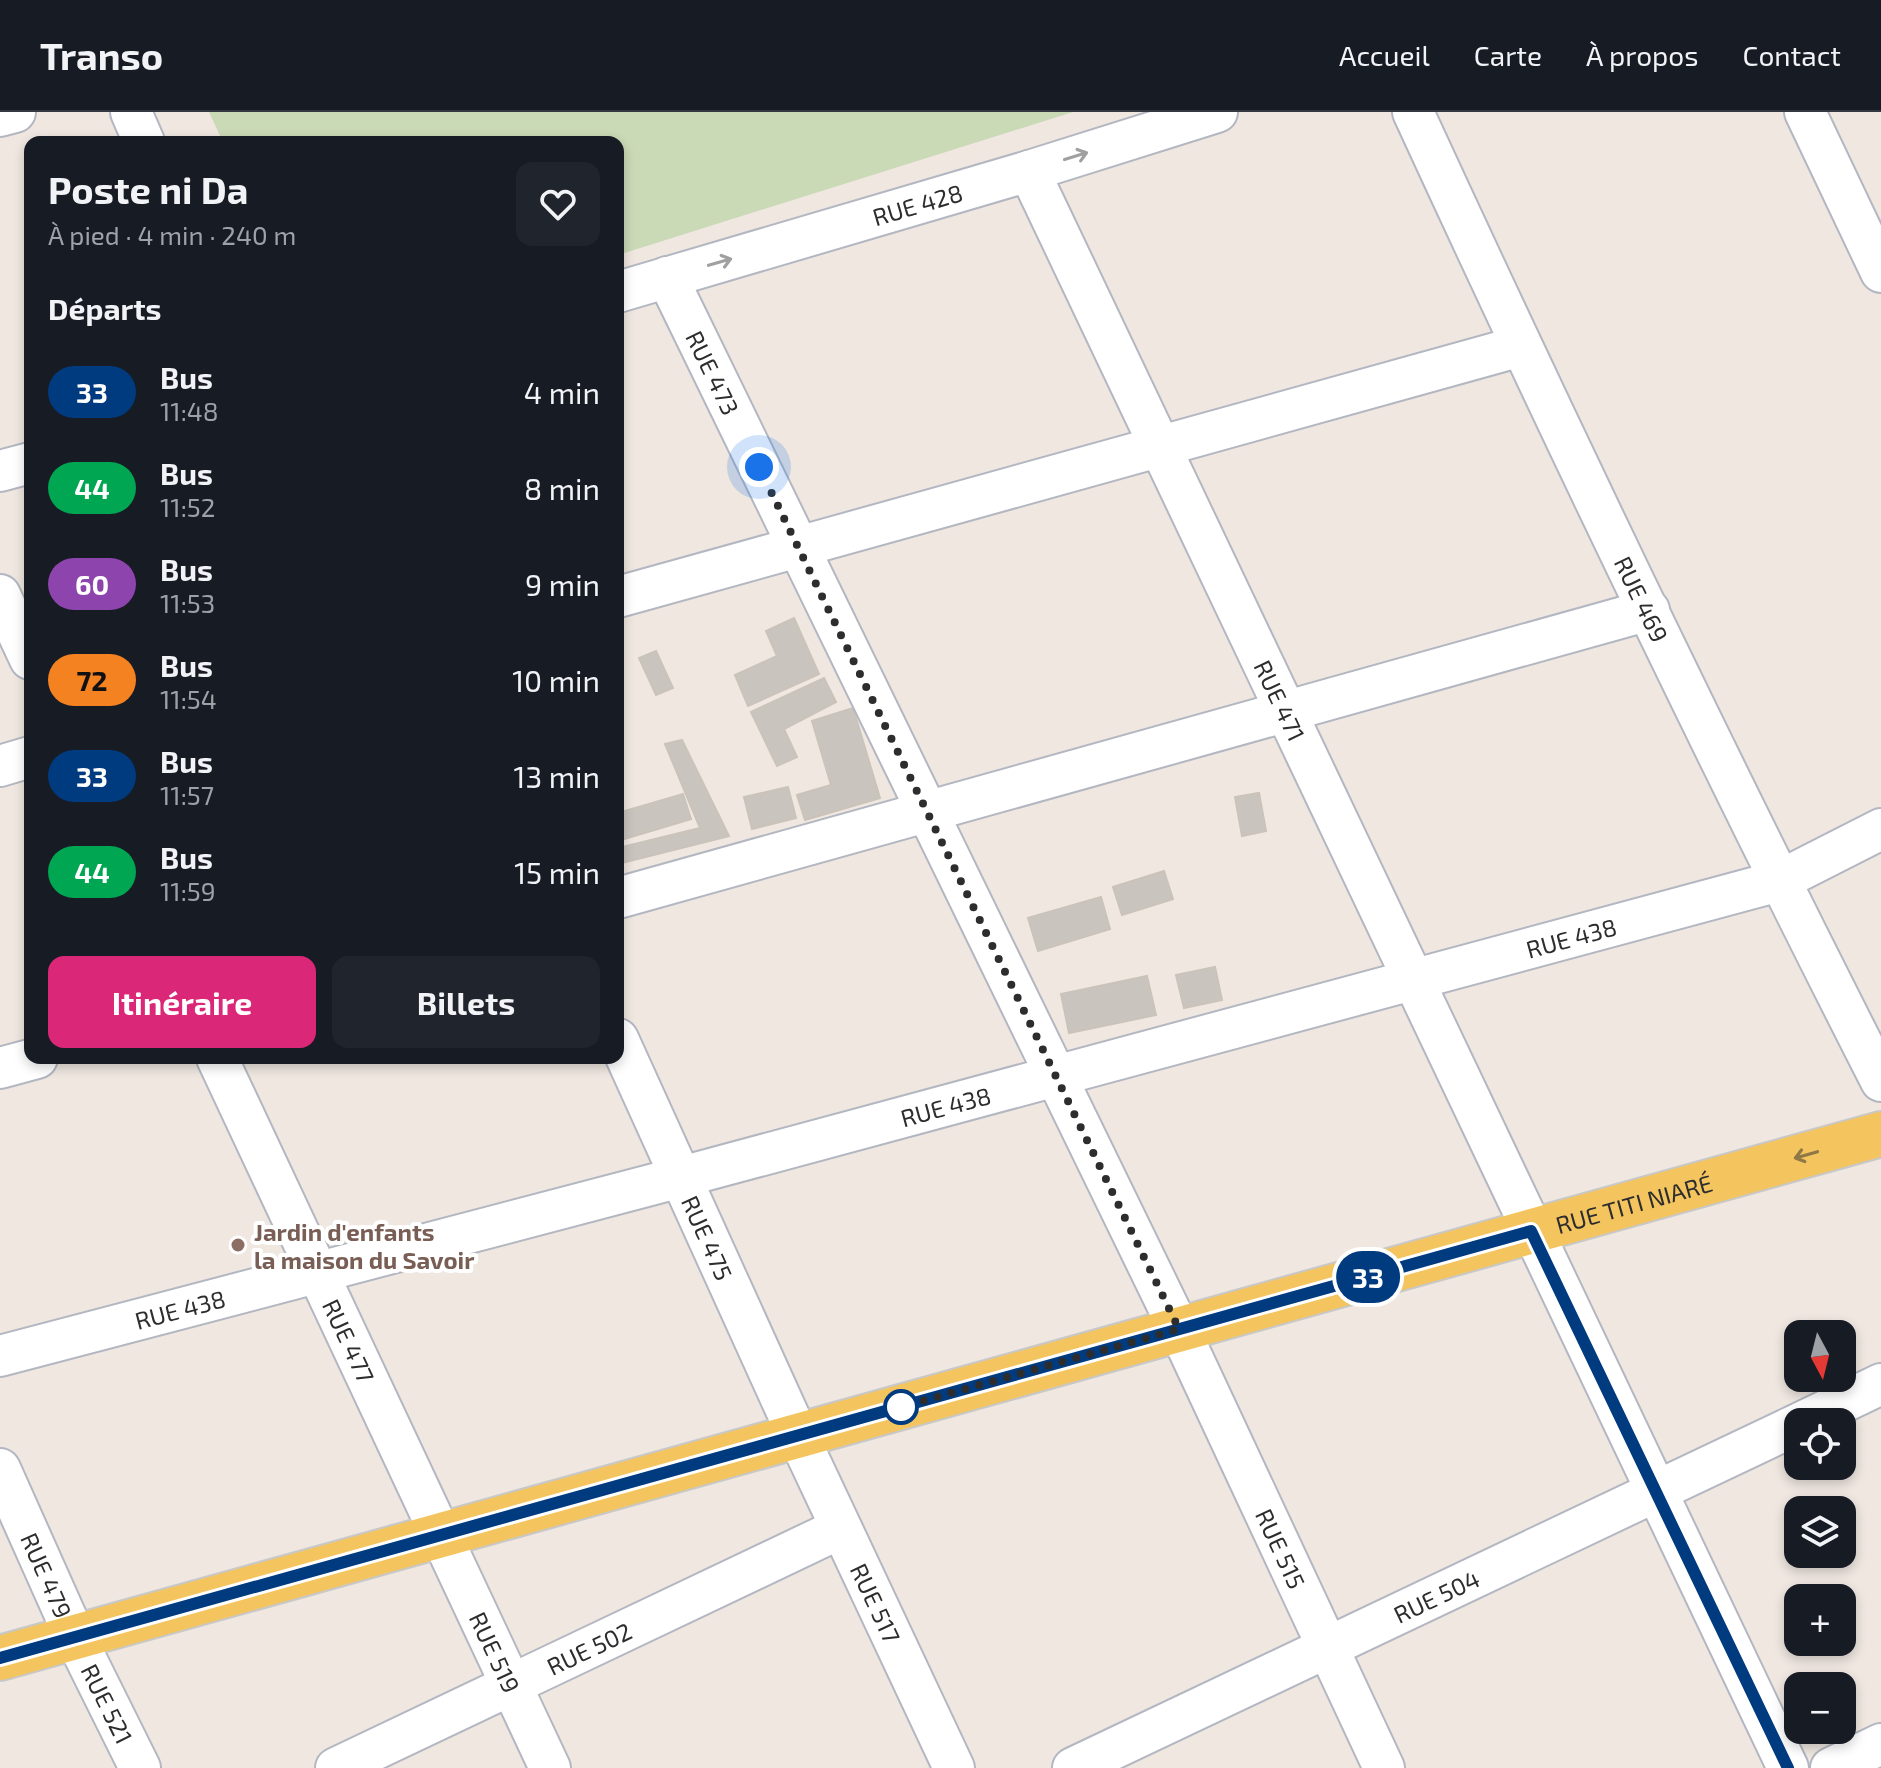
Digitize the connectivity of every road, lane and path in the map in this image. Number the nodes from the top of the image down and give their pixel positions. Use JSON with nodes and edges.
{"nodes":[{"id":1,"x":15,"y":112,"type":"edge"},
{"id":2,"x":131,"y":112,"type":"edge"},
{"id":3,"x":1217,"y":112,"type":"edge"},
{"id":4,"x":1413,"y":112,"type":"edge"},
{"id":5,"x":1805,"y":112,"type":"edge"},
{"id":6,"x":0,"y":116,"type":"edge"},
{"id":7,"x":141,"y":136,"type":"edge"},
{"id":8,"x":1029,"y":171,"type":"junction"},
{"id":9,"x":1881,"y":272,"type":"edge"},
{"id":10,"x":667,"y":277,"type":"junction"},
{"id":11,"x":624,"y":290,"type":"edge"},
{"id":12,"x":1521,"y":346,"type":"junction"},
{"id":13,"x":1160,"y":448,"type":"junction"},
{"id":14,"x":24,"y":465,"type":"edge"},
{"id":15,"x":0,"y":471,"type":"edge"},
{"id":16,"x":799,"y":548,"type":"junction"},
{"id":17,"x":0,"y":595,"type":"edge"},
{"id":18,"x":624,"y":595,"type":"edge"},
{"id":19,"x":1649,"y":610,"type":"junction"},
{"id":20,"x":24,"y":646,"type":"edge"},
{"id":21,"x":1284,"y":710,"type":"junction"},
{"id":22,"x":24,"y":759,"type":"edge"},
{"id":23,"x":0,"y":766,"type":"edge"},
{"id":24,"x":927,"y":812,"type":"junction"},
{"id":25,"x":1881,"y":829,"type":"edge"},
{"id":26,"x":1779,"y":881,"type":"junction"},
{"id":27,"x":624,"y":896,"type":"edge"},
{"id":28,"x":1412,"y":979,"type":"junction"},
{"id":29,"x":624,"y":1052,"type":"edge"},
{"id":30,"x":24,"y":1062,"type":"edge"},
{"id":31,"x":220,"y":1064,"type":"edge"},
{"id":32,"x":0,"y":1068,"type":"edge"},
{"id":33,"x":1055,"y":1075,"type":"junction"},
{"id":34,"x":1881,"y":1081,"type":"edge"},
{"id":35,"x":1881,"y":1134,"type":"edge"},
{"id":36,"x":681,"y":1177,"type":"junction"},
{"id":37,"x":1531,"y":1231,"type":"junction"},
{"id":38,"x":317,"y":1272,"type":"junction"},
{"id":39,"x":1179,"y":1329,"type":"junction"},
{"id":40,"x":0,"y":1356,"type":"edge"},
{"id":41,"x":1881,"y":1384,"type":"edge"},
{"id":42,"x":1831,"y":1408,"type":"edge"},
{"id":43,"x":1784,"y":1431,"type":"edge"},
{"id":44,"x":798,"y":1436,"type":"junction"},
{"id":45,"x":0,"y":1469,"type":"edge"},
{"id":46,"x":1656,"y":1491,"type":"junction"},
{"id":47,"x":841,"y":1528,"type":"junction"},
{"id":48,"x":440,"y":1535,"type":"junction"},
{"id":49,"x":75,"y":1637,"type":"junction"},
{"id":50,"x":1327,"y":1648,"type":"junction"},
{"id":51,"x":0,"y":1658,"type":"edge"},
{"id":52,"x":512,"y":1685,"type":"junction"},
{"id":53,"x":1881,"y":1744,"type":"edge"},
{"id":54,"x":140,"y":1768,"type":"edge"},
{"id":55,"x":336,"y":1768,"type":"edge"},
{"id":56,"x":550,"y":1768,"type":"edge"},
{"id":57,"x":954,"y":1768,"type":"edge"},
{"id":58,"x":1073,"y":1768,"type":"edge"},
{"id":59,"x":1384,"y":1768,"type":"edge"},
{"id":60,"x":1788,"y":1768,"type":"edge"},
{"id":61,"x":1831,"y":1768,"type":"edge"}],
"edges":[{"from":1,"to":6,"type":"street"},
{"from":2,"to":7,"type":"street"},
{"from":8,"to":3,"type":"street","name":"RUE 428","one_way":true},
{"from":4,"to":12,"type":"street","name":"RUE 469"},
{"from":5,"to":9,"type":"street"},
{"from":10,"to":8,"type":"street","name":"RUE 428","one_way":true},
{"from":8,"to":13,"type":"street","name":"RUE 471"},
{"from":10,"to":11,"type":"street","name":"RUE 428"},
{"from":10,"to":16,"type":"street","name":"RUE 473"},
{"from":12,"to":13,"type":"street"},
{"from":12,"to":19,"type":"street","name":"RUE 469"},
{"from":13,"to":16,"type":"street"},
{"from":13,"to":21,"type":"street","name":"RUE 471"},
{"from":14,"to":15,"type":"street"},
{"from":16,"to":18,"type":"street"},
{"from":16,"to":24,"type":"street","name":"RUE 473"},
{"from":17,"to":20,"type":"street"},
{"from":19,"to":21,"type":"street"},
{"from":19,"to":26,"type":"street","name":"RUE 469"},
{"from":21,"to":24,"type":"street"},
{"from":21,"to":28,"type":"street","name":"RUE 471"},
{"from":22,"to":23,"type":"street"},
{"from":24,"to":27,"type":"street"},
{"from":24,"to":33,"type":"street","name":"RUE 473"},
{"from":25,"to":26,"type":"street","name":"RUE 438"},
{"from":26,"to":28,"type":"street","name":"RUE 438"},
{"from":26,"to":34,"type":"street","name":"RUE 469"},
{"from":28,"to":33,"type":"street","name":"RUE 438"},
{"from":28,"to":37,"type":"street","name":"RUE 471"},
{"from":29,"to":36,"type":"street","name":"RUE 475"},
{"from":30,"to":32,"type":"street"},
{"from":31,"to":38,"type":"street","name":"RUE 477"},
{"from":33,"to":36,"type":"street","name":"RUE 438"},
{"from":33,"to":39,"type":"street","name":"RUE 473"},
{"from":35,"to":37,"type":"main road","name":"RUE TITI NIARÉ","one_way":true},
{"from":36,"to":38,"type":"street","name":"RUE 438"},
{"from":36,"to":44,"type":"street","name":"RUE 475"},
{"from":37,"to":39,"type":"main road","name":"RUE TITI NIARÉ"},
{"from":37,"to":46,"type":"street","name":"RUE 471"},
{"from":38,"to":40,"type":"street","name":"RUE 438"},
{"from":38,"to":48,"type":"street","name":"RUE 477"},
{"from":39,"to":44,"type":"main road","name":"RUE TITI NIARÉ"},
{"from":39,"to":50,"type":"street","name":"RUE 515"},
{"from":41,"to":42,"type":"street","name":"RUE 504"},
{"from":43,"to":46,"type":"street","name":"RUE 504"},
{"from":44,"to":47,"type":"street","name":"RUE 517"},
{"from":44,"to":48,"type":"main road","name":"RUE TITI NIARÉ"},
{"from":45,"to":49,"type":"street","name":"RUE 479"},
{"from":46,"to":50,"type":"street","name":"RUE 504"},
{"from":46,"to":60,"type":"street","name":"RUE 471"},
{"from":47,"to":52,"type":"street","name":"RUE 502"},
{"from":47,"to":57,"type":"street","name":"RUE 517"},
{"from":48,"to":49,"type":"main road","name":"RUE TITI NIARÉ"},
{"from":48,"to":52,"type":"street","name":"RUE 519"},
{"from":49,"to":51,"type":"main road","name":"RUE TITI NIARÉ"},
{"from":49,"to":54,"type":"street","name":"RUE 521"},
{"from":50,"to":58,"type":"street","name":"RUE 504"},
{"from":50,"to":59,"type":"street","name":"RUE 515"},
{"from":52,"to":55,"type":"street","name":"RUE 502"},
{"from":52,"to":56,"type":"street","name":"RUE 519"},
{"from":53,"to":61,"type":"street"}]}
